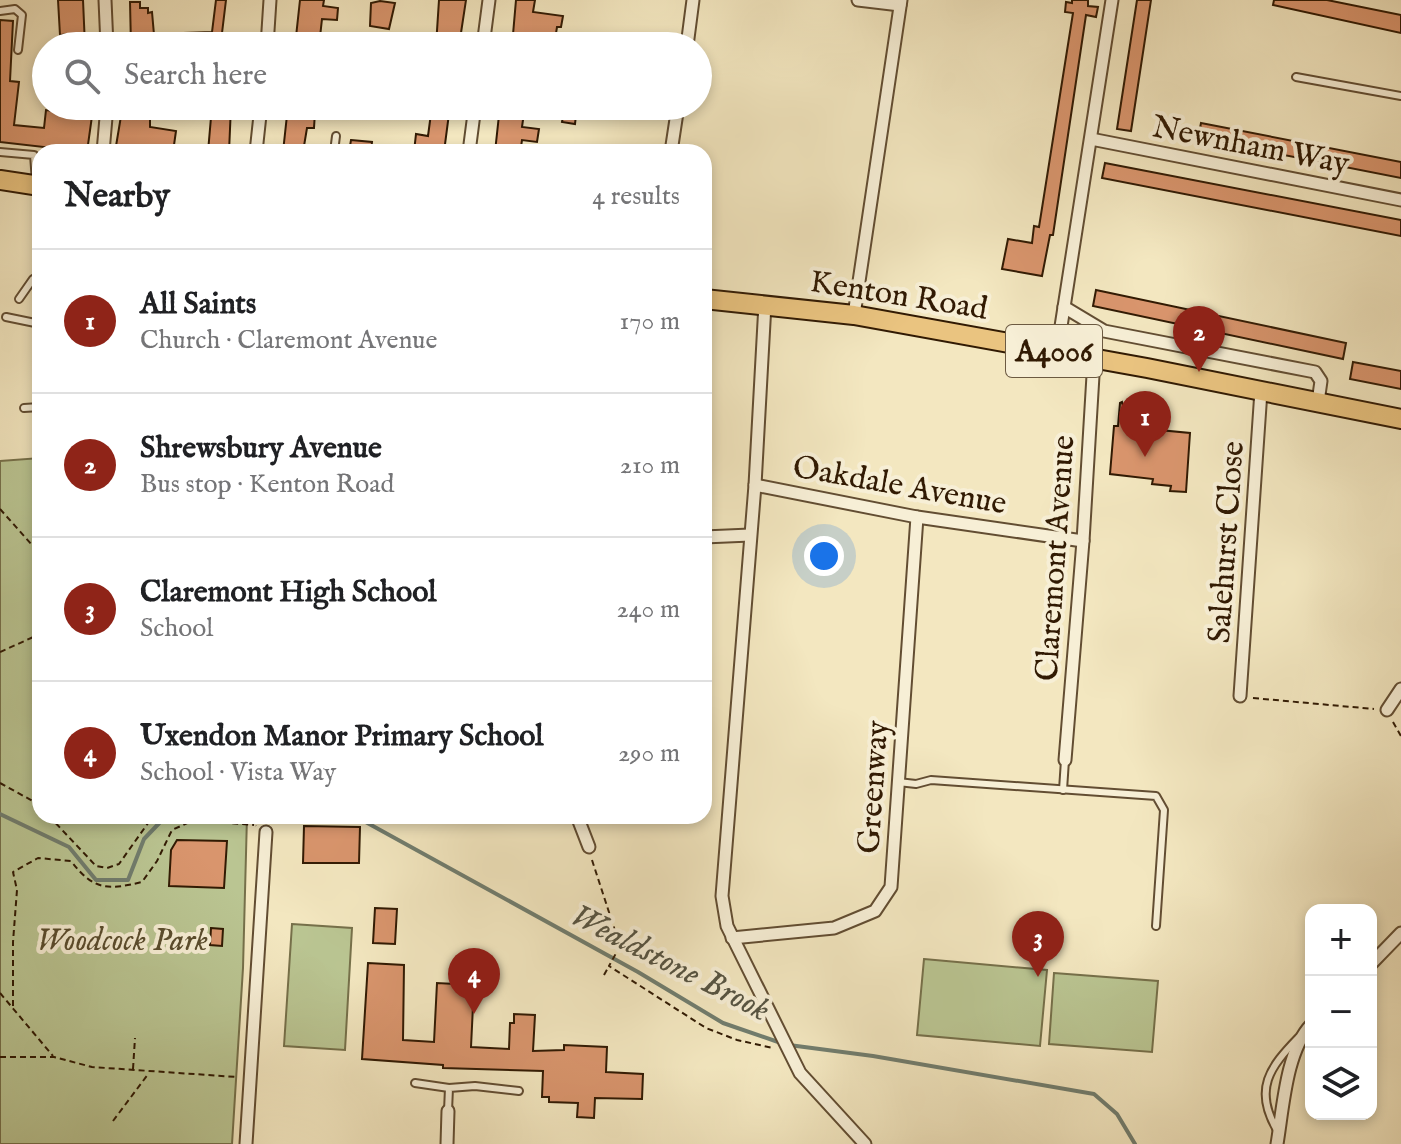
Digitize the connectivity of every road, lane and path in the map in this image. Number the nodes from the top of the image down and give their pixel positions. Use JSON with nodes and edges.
{"nodes":[{"id":1,"x":105,"y":0,"type":"edge"},
{"id":2,"x":270,"y":0,"type":"edge"},
{"id":3,"x":489,"y":0,"type":"edge"},
{"id":4,"x":693,"y":0,"type":"edge"},
{"id":5,"x":858,"y":0,"type":"edge"},
{"id":6,"x":1112,"y":0,"type":"edge"},
{"id":7,"x":900,"y":3,"type":"edge"},
{"id":8,"x":0,"y":11,"type":"edge"},
{"id":9,"x":106,"y":32,"type":"edge"},
{"id":10,"x":268,"y":32,"type":"edge"},
{"id":11,"x":485,"y":32,"type":"edge"},
{"id":12,"x":689,"y":32,"type":"edge"},
{"id":13,"x":18,"y":50,"type":"dead end"},
{"id":14,"x":1296,"y":77,"type":"dead end"},
{"id":15,"x":1401,"y":96,"type":"edge"},
{"id":16,"x":106,"y":120,"type":"edge"},
{"id":17,"x":259,"y":120,"type":"edge"},
{"id":18,"x":473,"y":120,"type":"edge"},
{"id":19,"x":676,"y":120,"type":"edge"},
{"id":20,"x":336,"y":136,"type":"dead end"},
{"id":21,"x":1091,"y":139,"type":"junction"},
{"id":22,"x":104,"y":144,"type":"edge"},
{"id":23,"x":257,"y":144,"type":"edge"},
{"id":24,"x":335,"y":144,"type":"edge"},
{"id":25,"x":470,"y":144,"type":"edge"},
{"id":26,"x":672,"y":144,"type":"edge"},
{"id":27,"x":0,"y":152,"type":"edge"},
{"id":28,"x":32,"y":155,"type":"edge"},
{"id":29,"x":0,"y":180,"type":"edge"},
{"id":30,"x":32,"y":185,"type":"edge"},
{"id":31,"x":1401,"y":200,"type":"edge"},
{"id":32,"x":32,"y":280,"type":"edge"},
{"id":33,"x":19,"y":299,"type":"dead end"},
{"id":34,"x":712,"y":300,"type":"edge"},
{"id":35,"x":765,"y":304,"type":"junction"},
{"id":36,"x":1064,"y":307,"type":"junction"},
{"id":37,"x":854,"y":315,"type":"junction"},
{"id":38,"x":6,"y":317,"type":"dead end"},
{"id":39,"x":32,"y":322,"type":"edge"},
{"id":40,"x":1057,"y":352,"type":"junction"},
{"id":41,"x":1094,"y":359,"type":"junction"},
{"id":42,"x":1261,"y":391,"type":"junction"},
{"id":43,"x":1318,"y":402,"type":"junction"},
{"id":44,"x":24,"y":408,"type":"dead end"},
{"id":45,"x":32,"y":408,"type":"edge"},
{"id":46,"x":1401,"y":419,"type":"edge"},
{"id":47,"x":755,"y":485,"type":"junction"},
{"id":48,"x":0,"y":509,"type":"edge"},
{"id":49,"x":917,"y":517,"type":"junction"},
{"id":50,"x":750,"y":535,"type":"junction"},
{"id":51,"x":712,"y":537,"type":"edge"},
{"id":52,"x":1083,"y":541,"type":"junction"},
{"id":53,"x":32,"y":545,"type":"edge"},
{"id":54,"x":32,"y":638,"type":"edge"},
{"id":55,"x":0,"y":652,"type":"edge"},
{"id":56,"x":1401,"y":689,"type":"edge"},
{"id":57,"x":1240,"y":696,"type":"joint"},
{"id":58,"x":1387,"y":710,"type":"junction"},
{"id":59,"x":1401,"y":736,"type":"edge"},
{"id":60,"x":1065,"y":760,"type":"joint"},
{"id":61,"x":898,"y":782,"type":"junction"},
{"id":62,"x":0,"y":783,"type":"edge"},
{"id":63,"x":1063,"y":790,"type":"junction"},
{"id":64,"x":32,"y":801,"type":"edge"},
{"id":65,"x":57,"y":824,"type":"edge"},
{"id":66,"x":147,"y":824,"type":"edge"},
{"id":67,"x":185,"y":824,"type":"edge"},
{"id":68,"x":243,"y":824,"type":"edge"},
{"id":69,"x":580,"y":824,"type":"edge"},
{"id":70,"x":255,"y":825,"type":"dead end"},
{"id":71,"x":266,"y":832,"type":"dead end"},
{"id":72,"x":589,"y":847,"type":"joint"},
{"id":73,"x":1156,"y":926,"type":"dead end"},
{"id":74,"x":1401,"y":933,"type":"edge"},
{"id":75,"x":732,"y":938,"type":"junction"},
{"id":76,"x":1377,"y":958,"type":"edge"},
{"id":77,"x":610,"y":964,"type":"junction"},
{"id":78,"x":604,"y":975,"type":"dead end"},
{"id":79,"x":0,"y":993,"type":"edge"},
{"id":80,"x":13,"y":1006,"type":"junction"},
{"id":81,"x":1305,"y":1031,"type":"edge"},
{"id":82,"x":1305,"y":1032,"type":"edge"},
{"id":83,"x":135,"y":1038,"type":"dead end"},
{"id":84,"x":788,"y":1053,"type":"junction"},
{"id":85,"x":0,"y":1057,"type":"edge"},
{"id":86,"x":54,"y":1057,"type":"junction"},
{"id":87,"x":133,"y":1070,"type":"junction"},
{"id":88,"x":150,"y":1072,"type":"junction"},
{"id":89,"x":250,"y":1078,"type":"junction"},
{"id":90,"x":415,"y":1083,"type":"dead end"},
{"id":91,"x":449,"y":1088,"type":"junction"},
{"id":92,"x":519,"y":1091,"type":"dead end"},
{"id":93,"x":448,"y":1111,"type":"joint"},
{"id":94,"x":113,"y":1121,"type":"dead end"},
{"id":95,"x":1278,"y":1138,"type":"edge"},
{"id":96,"x":246,"y":1144,"type":"edge"},
{"id":97,"x":447,"y":1144,"type":"edge"},
{"id":98,"x":865,"y":1144,"type":"edge"}],
"edges":[{"from":1,"to":9,"type":"street"},
{"from":2,"to":10,"type":"street"},
{"from":3,"to":11,"type":"street"},
{"from":4,"to":12,"type":"street"},
{"from":5,"to":7,"type":"street"},
{"from":6,"to":21,"type":"street"},
{"from":7,"to":37,"type":"street"},
{"from":8,"to":13,"type":"lane"},
{"from":14,"to":15,"type":"lane"},
{"from":16,"to":22,"type":"street"},
{"from":17,"to":23,"type":"street"},
{"from":18,"to":25,"type":"street"},
{"from":19,"to":26,"type":"street"},
{"from":20,"to":24,"type":"lane"},
{"from":21,"to":31,"type":"street","name":"Newnham Way"},
{"from":21,"to":36,"type":"street"},
{"from":27,"to":28,"type":"lane"},
{"from":29,"to":30,"type":"main road"},
{"from":32,"to":33,"type":"lane"},
{"from":34,"to":35,"type":"main road","name":"Kenton Road","number":"A4006"},
{"from":35,"to":37,"type":"main road","name":"Kenton Road","number":"A4006"},
{"from":35,"to":47,"type":"street"},
{"from":36,"to":40,"type":"street"},
{"from":36,"to":43,"type":"street"},
{"from":37,"to":40,"type":"main road","name":"Kenton Road","number":"A4006"},
{"from":38,"to":39,"type":"lane"},
{"from":40,"to":41,"type":"main road","name":"Kenton Road","number":"A4006"},
{"from":41,"to":42,"type":"main road","name":"Kenton Road","number":"A4006"},
{"from":41,"to":52,"type":"street","name":"Claremont Avenue"},
{"from":42,"to":43,"type":"main road","name":"Kenton Road","number":"A4006"},
{"from":42,"to":57,"type":"street","name":"Salehurst Close"},
{"from":43,"to":46,"type":"main road","name":"Kenton Road","number":"A4006"},
{"from":44,"to":45,"type":"lane"},
{"from":47,"to":49,"type":"street","name":"Oakdale Avenue"},
{"from":47,"to":50,"type":"street"},
{"from":48,"to":53,"type":"path"},
{"from":49,"to":52,"type":"street","name":"Oakdale Avenue"},
{"from":49,"to":61,"type":"street","name":"Greenway"},
{"from":50,"to":51,"type":"street"},
{"from":50,"to":75,"type":"street"},
{"from":52,"to":60,"type":"street","name":"Claremont Avenue"},
{"from":54,"to":55,"type":"path"},
{"from":56,"to":58,"type":"street"},
{"from":57,"to":58,"type":"path"},
{"from":58,"to":59,"type":"path"},
{"from":60,"to":63,"type":"lane"},
{"from":61,"to":63,"type":"lane"},
{"from":61,"to":75,"type":"street","name":"Greenway"},
{"from":62,"to":64,"type":"path"},
{"from":63,"to":73,"type":"lane"},
{"from":65,"to":66,"type":"path"},
{"from":67,"to":80,"type":"path"},
{"from":68,"to":70,"type":"path"},
{"from":69,"to":72,"type":"street"},
{"from":71,"to":89,"type":"street"},
{"from":72,"to":77,"type":"path"},
{"from":74,"to":76,"type":"street"},
{"from":75,"to":84,"type":"street"},
{"from":77,"to":78,"type":"path"},
{"from":77,"to":84,"type":"path"},
{"from":79,"to":80,"type":"path"},
{"from":80,"to":86,"type":"path"},
{"from":81,"to":95,"type":"lane"},
{"from":82,"to":95,"type":"street"},
{"from":83,"to":87,"type":"path"},
{"from":84,"to":98,"type":"street"},
{"from":85,"to":86,"type":"path"},
{"from":86,"to":87,"type":"path"},
{"from":87,"to":88,"type":"path"},
{"from":88,"to":89,"type":"path"},
{"from":88,"to":94,"type":"path"},
{"from":89,"to":96,"type":"street"},
{"from":90,"to":91,"type":"lane"},
{"from":91,"to":92,"type":"lane"},
{"from":91,"to":93,"type":"lane"},
{"from":93,"to":97,"type":"street"}]}
